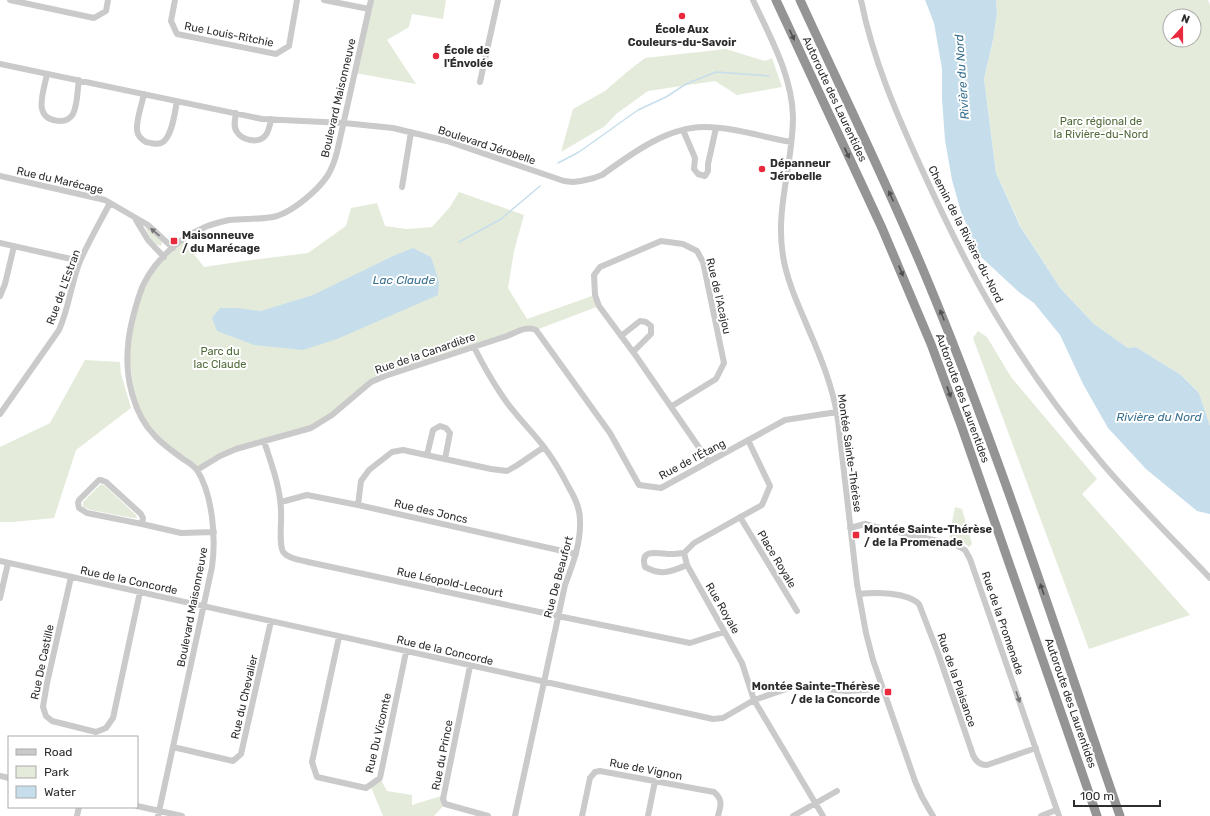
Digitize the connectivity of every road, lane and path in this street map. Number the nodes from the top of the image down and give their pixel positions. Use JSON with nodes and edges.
{"nodes":[{"id":1,"x":10,"y":0,"type":"edge"},
{"id":2,"x":108,"y":0,"type":"edge"},
{"id":3,"x":175,"y":0,"type":"edge"},
{"id":4,"x":297,"y":0,"type":"edge"},
{"id":5,"x":324,"y":0,"type":"edge"},
{"id":6,"x":371,"y":0,"type":"edge"},
{"id":7,"x":498,"y":0,"type":"edge"},
{"id":8,"x":753,"y":0,"type":"edge"},
{"id":9,"x":776,"y":0,"type":"edge"},
{"id":10,"x":800,"y":0,"type":"edge"},
{"id":11,"x":861,"y":0,"type":"edge"},
{"id":12,"x":369,"y":9,"type":"junction"},
{"id":13,"x":0,"y":64,"type":"edge"},
{"id":14,"x":47,"y":74,"type":"junction"},
{"id":15,"x":79,"y":80,"type":"junction"},
{"id":16,"x":480,"y":82,"type":"dead end"},
{"id":17,"x":144,"y":94,"type":"junction"},
{"id":18,"x":177,"y":100,"type":"junction"},
{"id":19,"x":236,"y":113,"type":"junction"},
{"id":20,"x":271,"y":119,"type":"junction"},
{"id":21,"x":344,"y":123,"type":"junction"},
{"id":22,"x":716,"y":128,"type":"junction"},
{"id":23,"x":683,"y":130,"type":"junction"},
{"id":24,"x":411,"y":132,"type":"junction"},
{"id":25,"x":791,"y":142,"type":"junction"},
{"id":26,"x":0,"y":176,"type":"edge"},
{"id":27,"x":402,"y":187,"type":"dead end"},
{"id":28,"x":110,"y":203,"type":"junction"},
{"id":29,"x":135,"y":218,"type":"junction"},
{"id":30,"x":0,"y":242,"type":"edge"},
{"id":31,"x":14,"y":246,"type":"junction"},
{"id":32,"x":173,"y":248,"type":"junction"},
{"id":33,"x":164,"y":257,"type":"junction"},
{"id":34,"x":80,"y":261,"type":"junction"},
{"id":35,"x":0,"y":296,"type":"edge"},
{"id":36,"x":536,"y":330,"type":"joint"},
{"id":37,"x":621,"y":336,"type":"junction"},
{"id":38,"x":474,"y":347,"type":"junction"},
{"id":39,"x":633,"y":352,"type":"junction"},
{"id":40,"x":672,"y":406,"type":"junction"},
{"id":41,"x":837,"y":412,"type":"junction"},
{"id":42,"x":0,"y":414,"type":"edge"},
{"id":43,"x":748,"y":440,"type":"junction"},
{"id":44,"x":264,"y":441,"type":"junction"},
{"id":45,"x":544,"y":447,"type":"junction"},
{"id":46,"x":427,"y":455,"type":"junction"},
{"id":47,"x":445,"y":459,"type":"junction"},
{"id":48,"x":709,"y":462,"type":"junction"},
{"id":49,"x":197,"y":470,"type":"junction"},
{"id":50,"x":280,"y":502,"type":"junction"},
{"id":51,"x":358,"y":505,"type":"junction"},
{"id":52,"x":740,"y":517,"type":"junction"},
{"id":53,"x":142,"y":524,"type":"junction"},
{"id":54,"x":850,"y":528,"type":"junction"},
{"id":55,"x":214,"y":532,"type":"junction"},
{"id":56,"x":684,"y":553,"type":"junction"},
{"id":57,"x":576,"y":554,"type":"junction"},
{"id":58,"x":0,"y":561,"type":"edge"},
{"id":59,"x":8,"y":563,"type":"junction"},
{"id":60,"x":686,"y":565,"type":"junction"},
{"id":61,"x":71,"y":577,"type":"junction"},
{"id":62,"x":1210,"y":578,"type":"edge"},
{"id":63,"x":140,"y":592,"type":"junction"},
{"id":64,"x":859,"y":594,"type":"junction"},
{"id":65,"x":0,"y":598,"type":"edge"},
{"id":66,"x":204,"y":606,"type":"junction"},
{"id":67,"x":797,"y":611,"type":"dead end"},
{"id":68,"x":558,"y":616,"type":"junction"},
{"id":69,"x":271,"y":621,"type":"junction"},
{"id":70,"x":724,"y":632,"type":"junction"},
{"id":71,"x":339,"y":637,"type":"junction"},
{"id":72,"x":406,"y":652,"type":"junction"},
{"id":73,"x":470,"y":666,"type":"junction"},
{"id":74,"x":544,"y":682,"type":"junction"},
{"id":75,"x":882,"y":687,"type":"junction"},
{"id":76,"x":754,"y":700,"type":"junction"},
{"id":77,"x":173,"y":746,"type":"junction"},
{"id":78,"x":1036,"y":748,"type":"junction"},
{"id":79,"x":655,"y":781,"type":"junction"},
{"id":80,"x":837,"y":791,"type":"dead end"},
{"id":81,"x":816,"y":803,"type":"junction"},
{"id":82,"x":138,"y":806,"type":"edge"},
{"id":83,"x":1058,"y":813,"type":"edge"},
{"id":84,"x":158,"y":814,"type":"edge"},
{"id":85,"x":182,"y":816,"type":"edge"},
{"id":86,"x":488,"y":816,"type":"edge"},
{"id":87,"x":515,"y":816,"type":"edge"},
{"id":88,"x":582,"y":816,"type":"edge"},
{"id":89,"x":648,"y":816,"type":"edge"},
{"id":90,"x":718,"y":816,"type":"edge"},
{"id":91,"x":793,"y":816,"type":"edge"},
{"id":92,"x":823,"y":816,"type":"edge"},
{"id":93,"x":933,"y":816,"type":"edge"},
{"id":94,"x":1041,"y":816,"type":"edge"},
{"id":95,"x":1097,"y":816,"type":"edge"},
{"id":96,"x":1120,"y":816,"type":"edge"}],
"edges":[{"from":1,"to":2,"type":"street"},
{"from":3,"to":4,"type":"street","name":"Rue Louis-Ritchie"},
{"from":5,"to":12,"type":"street"},
{"from":6,"to":12,"type":"street","name":"Boulevard Maisonneuve"},
{"from":7,"to":16,"type":"street"},
{"from":8,"to":25,"type":"street","name":"Montée Sainte-Thérèse"},
{"from":9,"to":95,"type":"highway","name":"Autoroute des Laurentides","one_way":true},
{"from":96,"to":10,"type":"highway","name":"Autoroute des Laurentides","one_way":true},
{"from":11,"to":62,"type":"street","name":"Chemin de la Rivière-du-Nord"},
{"from":12,"to":21,"type":"street","name":"Boulevard Maisonneuve"},
{"from":13,"to":14,"type":"street","name":"Boulevard Jérobelle"},
{"from":14,"to":15,"type":"street","name":"Boulevard Jérobelle"},
{"from":14,"to":15,"type":"street"},
{"from":15,"to":17,"type":"street","name":"Boulevard Jérobelle"},
{"from":17,"to":18,"type":"street","name":"Boulevard Jérobelle"},
{"from":17,"to":18,"type":"street"},
{"from":18,"to":19,"type":"street","name":"Boulevard Jérobelle"},
{"from":19,"to":20,"type":"street","name":"Boulevard Jérobelle"},
{"from":19,"to":20,"type":"street"},
{"from":20,"to":21,"type":"street","name":"Boulevard Jérobelle"},
{"from":21,"to":24,"type":"street","name":"Boulevard Jérobelle"},
{"from":21,"to":32,"type":"street","name":"Boulevard Maisonneuve"},
{"from":22,"to":23,"type":"street","name":"Boulevard Jérobelle"},
{"from":22,"to":23,"type":"street"},
{"from":22,"to":25,"type":"street","name":"Boulevard Jérobelle"},
{"from":23,"to":24,"type":"street","name":"Boulevard Jérobelle"},
{"from":24,"to":27,"type":"street"},
{"from":25,"to":41,"type":"street","name":"Montée Sainte-Thérèse"},
{"from":26,"to":28,"type":"street","name":"Rue du Marécage"},
{"from":28,"to":29,"type":"street","name":"Rue du Marécage"},
{"from":28,"to":34,"type":"street","name":"Rue de L'Estran"},
{"from":32,"to":29,"type":"street","name":"Rue du Marécage","one_way":true},
{"from":29,"to":33,"type":"street","name":"Rue du Marécage"},
{"from":30,"to":31,"type":"street"},
{"from":31,"to":34,"type":"street"},
{"from":31,"to":35,"type":"street"},
{"from":32,"to":33,"type":"street","name":"Boulevard Maisonneuve"},
{"from":33,"to":49,"type":"street","name":"Boulevard Maisonneuve"},
{"from":34,"to":42,"type":"street","name":"Rue de L'Estran"},
{"from":36,"to":38,"type":"street","name":"Rue de la Canardière"},
{"from":36,"to":48,"type":"street","name":"Rue de l'Étang"},
{"from":37,"to":39,"type":"street","name":"Rue de l'Acajou"},
{"from":37,"to":39,"type":"street"},
{"from":37,"to":40,"type":"street","name":"Rue de l'Acajou"},
{"from":38,"to":44,"type":"street","name":"Rue de la Canardière"},
{"from":38,"to":45,"type":"street","name":"Rue De Beaufort"},
{"from":39,"to":40,"type":"street","name":"Rue de l'Acajou"},
{"from":40,"to":48,"type":"street","name":"Rue de l'Acajou"},
{"from":41,"to":43,"type":"street","name":"Rue de l'Étang"},
{"from":41,"to":54,"type":"street","name":"Montée Sainte-Thérèse"},
{"from":43,"to":48,"type":"street","name":"Rue de l'Étang"},
{"from":43,"to":52,"type":"street"},
{"from":44,"to":49,"type":"street","name":"Rue de la Canardière"},
{"from":44,"to":50,"type":"street","name":"Rue Léopold-Lecourt"},
{"from":45,"to":47,"type":"street"},
{"from":45,"to":57,"type":"street","name":"Rue De Beaufort"},
{"from":46,"to":47,"type":"street"},
{"from":46,"to":47,"type":"street"},
{"from":46,"to":51,"type":"street"},
{"from":49,"to":55,"type":"street","name":"Boulevard Maisonneuve"},
{"from":50,"to":51,"type":"street","name":"Rue des Joncs"},
{"from":50,"to":68,"type":"street","name":"Rue Léopold-Lecourt"},
{"from":51,"to":57,"type":"street","name":"Rue des Joncs"},
{"from":52,"to":56,"type":"street"},
{"from":52,"to":67,"type":"street","name":"Place Royale"},
{"from":53,"to":53,"type":"street"},
{"from":53,"to":55,"type":"street"},
{"from":54,"to":64,"type":"street","name":"Montée Sainte-Thérèse"},
{"from":54,"to":78,"type":"street","name":"Rue de la Promenade","one_way":true},
{"from":55,"to":66,"type":"street","name":"Boulevard Maisonneuve"},
{"from":56,"to":60,"type":"street","name":"Rue Royale"},
{"from":56,"to":60,"type":"street"},
{"from":57,"to":68,"type":"street","name":"Rue De Beaufort"},
{"from":58,"to":59,"type":"street","name":"Rue de la Concorde"},
{"from":59,"to":61,"type":"street","name":"Rue de la Concorde"},
{"from":59,"to":65,"type":"street"},
{"from":60,"to":70,"type":"street","name":"Rue Royale"},
{"from":61,"to":63,"type":"street","name":"Rue de la Concorde"},
{"from":61,"to":63,"type":"street","name":"Rue De Castille"},
{"from":63,"to":66,"type":"street","name":"Rue de la Concorde"},
{"from":64,"to":75,"type":"street","name":"Montée Sainte-Thérèse"},
{"from":64,"to":78,"type":"street","name":"Rue de la Plaisance"},
{"from":66,"to":69,"type":"street","name":"Rue de la Concorde"},
{"from":66,"to":77,"type":"street","name":"Boulevard Maisonneuve"},
{"from":68,"to":70,"type":"street","name":"Rue Léopold-Lecourt"},
{"from":68,"to":74,"type":"street","name":"Rue De Beaufort"},
{"from":69,"to":71,"type":"street","name":"Rue de la Concorde"},
{"from":69,"to":77,"type":"street","name":"Rue du Chevalier"},
{"from":70,"to":76,"type":"street","name":"Rue Royale"},
{"from":71,"to":72,"type":"street","name":"Rue de la Concorde"},
{"from":71,"to":72,"type":"street","name":"Rue Du Vicomte"},
{"from":72,"to":73,"type":"street","name":"Rue de la Concorde"},
{"from":73,"to":74,"type":"street","name":"Rue de la Concorde"},
{"from":73,"to":86,"type":"street","name":"Rue du Prince"},
{"from":74,"to":76,"type":"street","name":"Rue de la Concorde"},
{"from":74,"to":87,"type":"street","name":"Rue De Beaufort"},
{"from":75,"to":76,"type":"street","name":"Rue de la Concorde"},
{"from":75,"to":93,"type":"street","name":"Montée Sainte-Thérèse"},
{"from":76,"to":81,"type":"street","name":"Rue Royale"},
{"from":77,"to":84,"type":"street","name":"Boulevard Maisonneuve"},
{"from":78,"to":83,"type":"street","name":"Rue de la Promenade"},
{"from":79,"to":88,"type":"street","name":"Rue de Vignon"},
{"from":79,"to":89,"type":"street"},
{"from":79,"to":90,"type":"street","name":"Rue de Vignon"},
{"from":80,"to":81,"type":"street"},
{"from":81,"to":91,"type":"street"},
{"from":81,"to":92,"type":"street","name":"Rue Royale"},
{"from":82,"to":84,"type":"street"},
{"from":83,"to":94,"type":"street"},
{"from":84,"to":85,"type":"street"}]}
